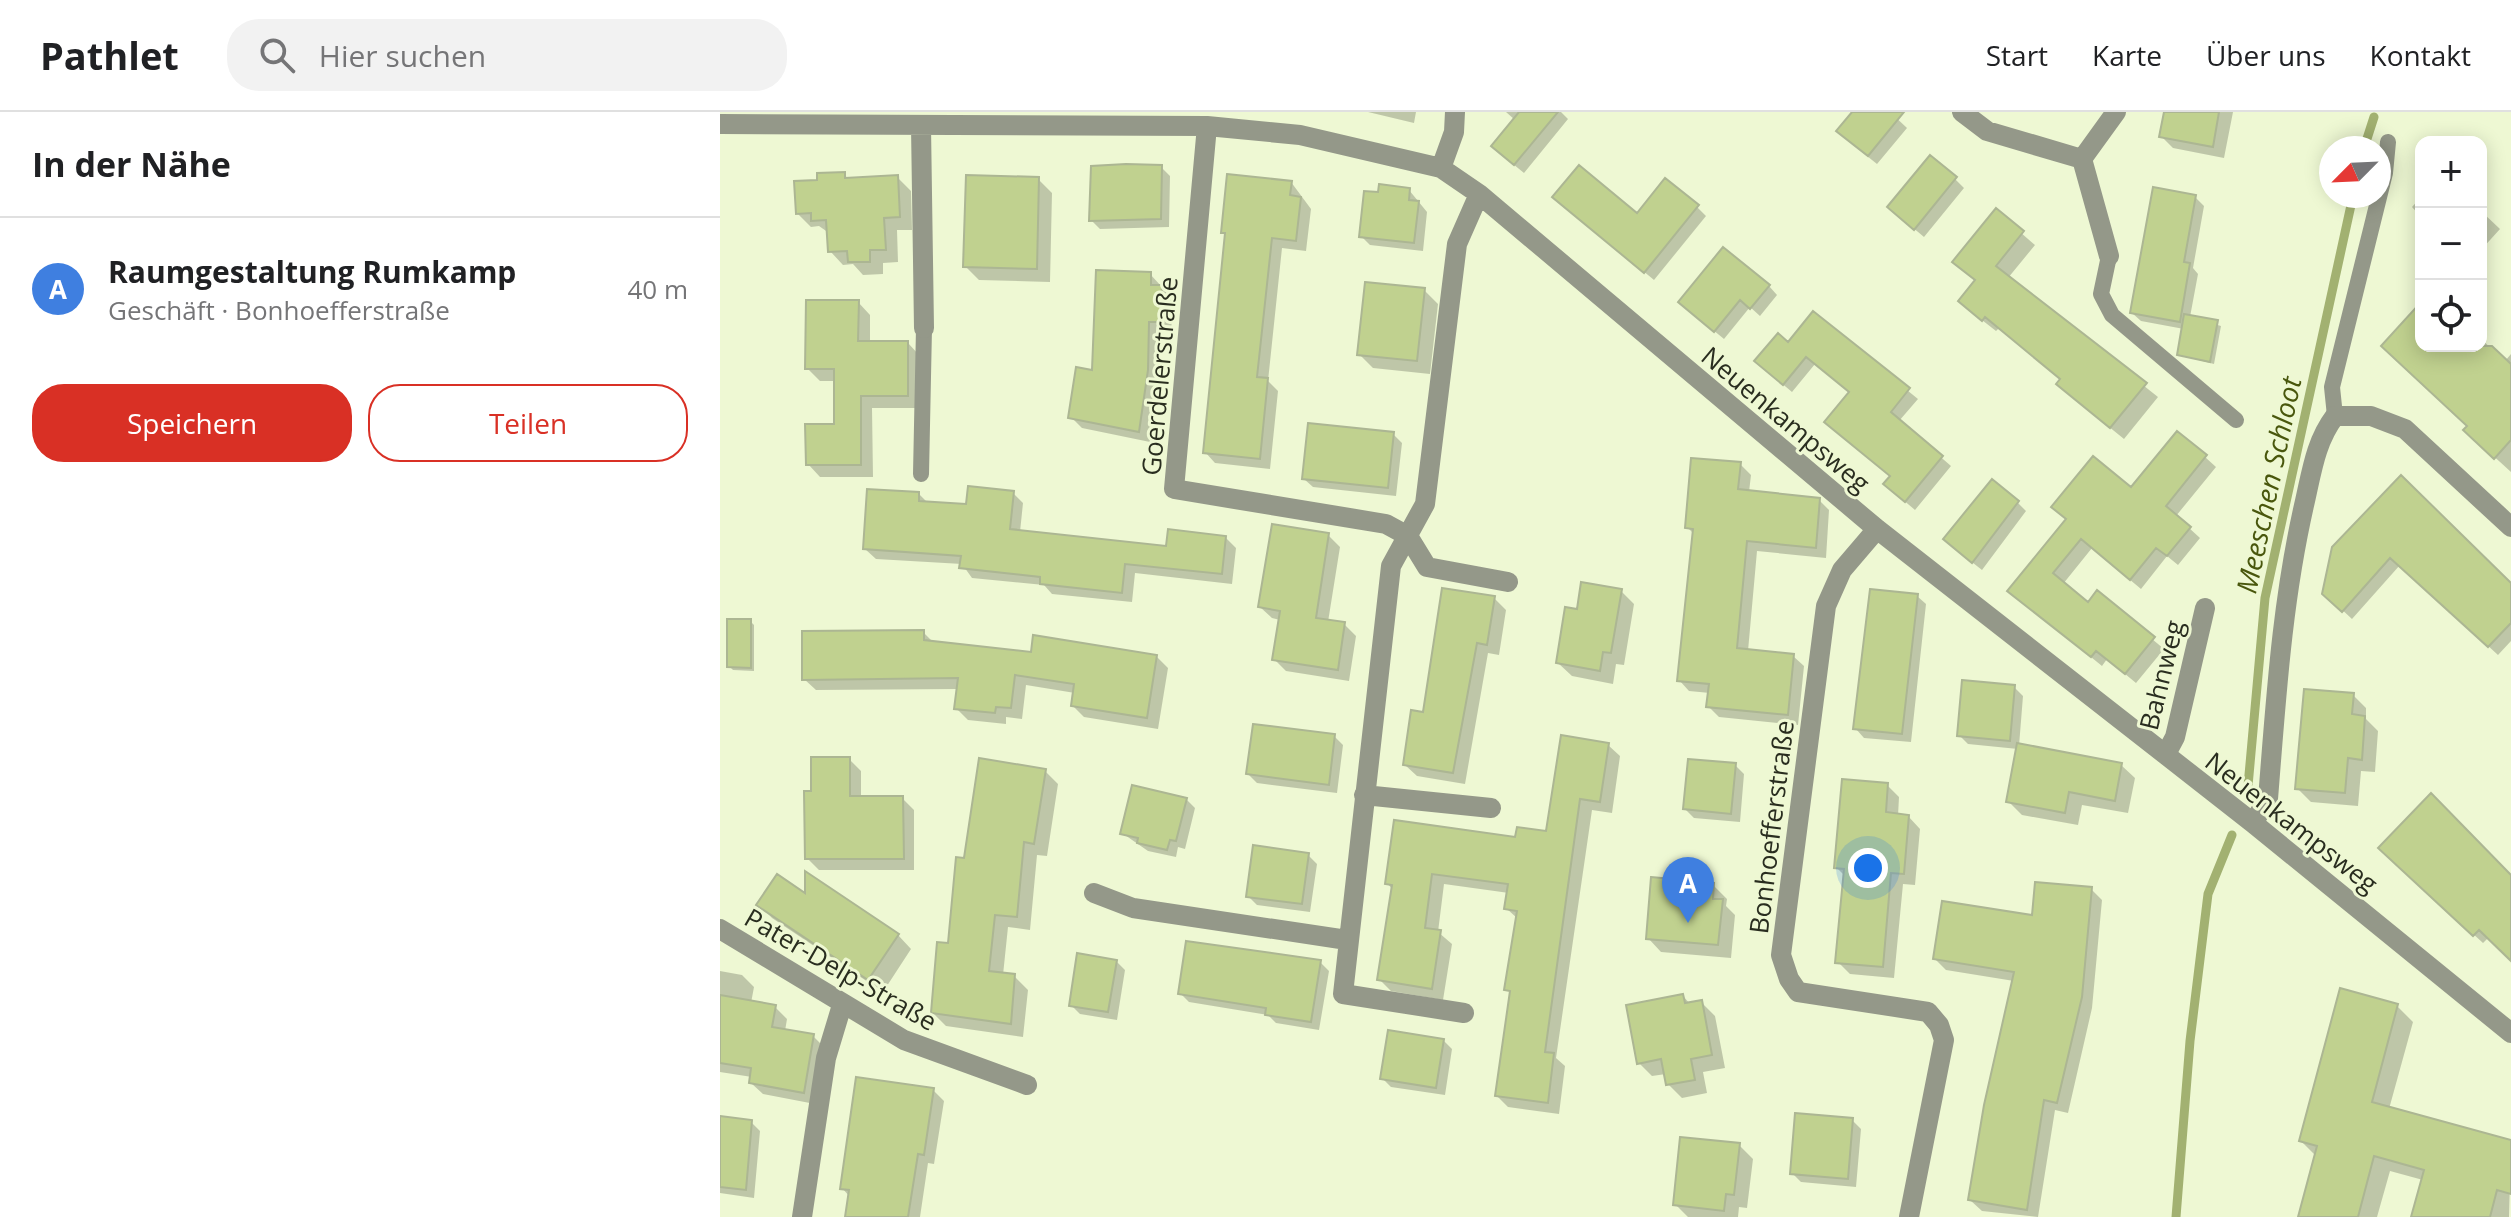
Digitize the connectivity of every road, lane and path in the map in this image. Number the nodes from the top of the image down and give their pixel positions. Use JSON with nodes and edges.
{"nodes":[{"id":1,"x":1455,"y":112,"type":"edge"},
{"id":2,"x":1962,"y":112,"type":"edge"},
{"id":3,"x":2116,"y":112,"type":"edge"},
{"id":4,"x":1186,"y":118,"type":"edge"},
{"id":5,"x":720,"y":124,"type":"edge"},
{"id":6,"x":921,"y":126,"type":"junction"},
{"id":7,"x":1207,"y":126,"type":"junction"},
{"id":8,"x":2082,"y":159,"type":"junction"},
{"id":9,"x":1441,"y":168,"type":"junction"},
{"id":10,"x":1479,"y":194,"type":"junction"},
{"id":11,"x":2376,"y":208,"type":"edge"},
{"id":12,"x":2109,"y":256,"type":"joint"},
{"id":13,"x":924,"y":328,"type":"joint"},
{"id":14,"x":2335,"y":416,"type":"junction"},
{"id":15,"x":2236,"y":420,"type":"dead end"},
{"id":16,"x":921,"y":474,"type":"dead end"},
{"id":17,"x":2511,"y":527,"type":"edge"},
{"id":18,"x":1877,"y":529,"type":"junction"},
{"id":19,"x":1408,"y":536,"type":"junction"},
{"id":20,"x":1508,"y":582,"type":"dead end"},
{"id":21,"x":2205,"y":608,"type":"dead end"},
{"id":22,"x":2166,"y":754,"type":"junction"},
{"id":23,"x":1364,"y":795,"type":"junction"},
{"id":24,"x":1491,"y":808,"type":"dead end"},
{"id":25,"x":2253,"y":823,"type":"junction"},
{"id":26,"x":1094,"y":893,"type":"dead end"},
{"id":27,"x":720,"y":929,"type":"edge"},
{"id":28,"x":1347,"y":940,"type":"junction"},
{"id":29,"x":842,"y":1005,"type":"junction"},
{"id":30,"x":1464,"y":1013,"type":"dead end"},
{"id":31,"x":2511,"y":1033,"type":"edge"},
{"id":32,"x":1027,"y":1085,"type":"dead end"},
{"id":33,"x":802,"y":1217,"type":"edge"},
{"id":34,"x":1909,"y":1217,"type":"edge"}],
"edges":[{"from":1,"to":9,"type":"street"},
{"from":2,"to":8,"type":"street"},
{"from":3,"to":8,"type":"street"},
{"from":4,"to":6,"type":"street","name":"Neuenkampsweg"},
{"from":4,"to":7,"type":"street","name":"Neuenkampsweg"},
{"from":5,"to":6,"type":"street","name":"Neuenkampsweg"},
{"from":6,"to":13,"type":"street"},
{"from":7,"to":9,"type":"street","name":"Neuenkampsweg"},
{"from":7,"to":19,"type":"street","name":"Goerdelerstraße"},
{"from":8,"to":12,"type":"street"},
{"from":9,"to":10,"type":"street","name":"Neuenkampsweg"},
{"from":10,"to":18,"type":"street","name":"Neuenkampsweg"},
{"from":10,"to":19,"type":"street"},
{"from":11,"to":14,"type":"lane"},
{"from":12,"to":15,"type":"lane"},
{"from":13,"to":16,"type":"lane"},
{"from":14,"to":17,"type":"street"},
{"from":14,"to":25,"type":"street"},
{"from":18,"to":22,"type":"street","name":"Neuenkampsweg"},
{"from":18,"to":34,"type":"street","name":"Bonhoefferstraße"},
{"from":19,"to":20,"type":"street"},
{"from":19,"to":23,"type":"street"},
{"from":21,"to":22,"type":"street","name":"Bahnweg"},
{"from":22,"to":25,"type":"street","name":"Neuenkampsweg"},
{"from":23,"to":24,"type":"street"},
{"from":23,"to":28,"type":"street"},
{"from":25,"to":31,"type":"street","name":"Neuenkampsweg"},
{"from":26,"to":28,"type":"street"},
{"from":27,"to":29,"type":"street","name":"Pater-Delp-Straße"},
{"from":28,"to":30,"type":"street"},
{"from":29,"to":32,"type":"street","name":"Pater-Delp-Straße"},
{"from":29,"to":33,"type":"street"}]}
